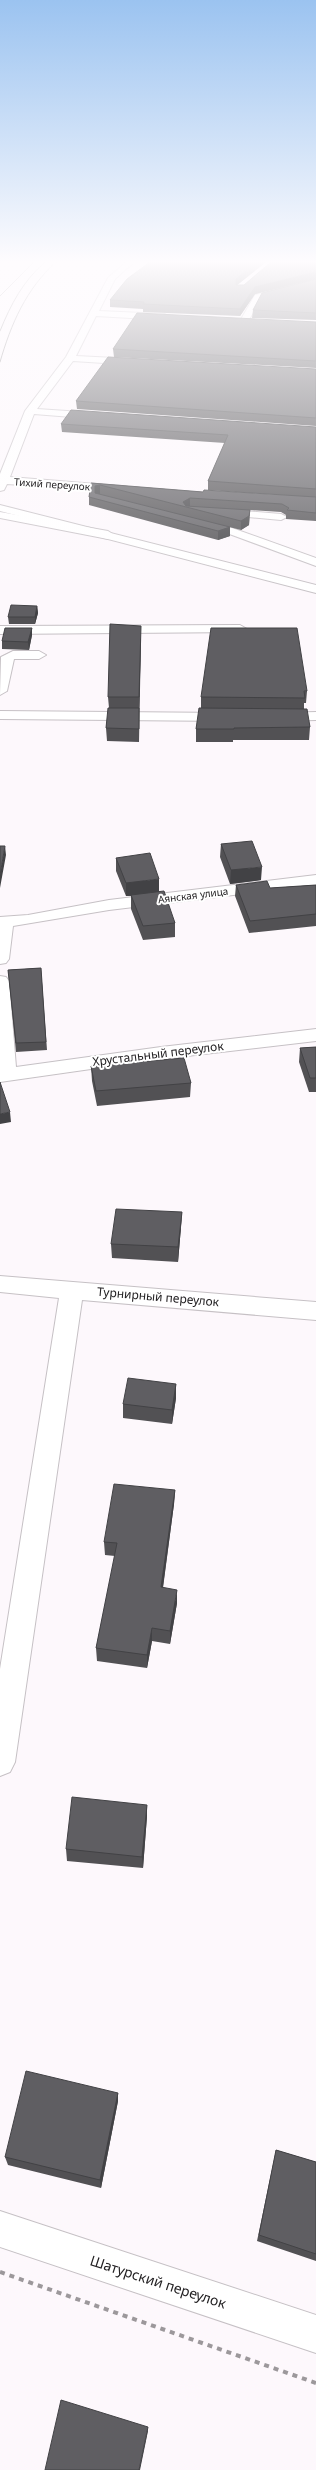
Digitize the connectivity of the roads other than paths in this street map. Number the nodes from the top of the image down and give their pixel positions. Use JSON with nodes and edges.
{"nodes":[{"id":1,"x":55,"y":377,"type":"edge"},
{"id":2,"x":30,"y":411,"type":"junction"},
{"id":3,"x":105,"y":416,"type":"edge"},
{"id":4,"x":1,"y":484,"type":"edge"},
{"id":5,"x":57,"y":484,"type":"junction"},
{"id":6,"x":134,"y":490,"type":"edge"},
{"id":7,"x":0,"y":496,"type":"edge"},
{"id":8,"x":110,"y":500,"type":"edge"},
{"id":9,"x":0,"y":508,"type":"edge"},
{"id":10,"x":205,"y":511,"type":"edge"},
{"id":11,"x":0,"y":515,"type":"edge"},
{"id":12,"x":281,"y":517,"type":"dead end"},
{"id":13,"x":190,"y":520,"type":"edge"},
{"id":14,"x":108,"y":535,"type":"junction"},
{"id":15,"x":154,"y":535,"type":"dead end"},
{"id":16,"x":316,"y":562,"type":"edge"},
{"id":17,"x":316,"y":589,"type":"edge"},
{"id":18,"x":255,"y":629,"type":"edge"},
{"id":19,"x":0,"y":630,"type":"edge"},
{"id":20,"x":39,"y":655,"type":"dead end"},
{"id":21,"x":0,"y":692,"type":"edge"},
{"id":22,"x":0,"y":715,"type":"edge"},
{"id":23,"x":316,"y":716,"type":"edge"},
{"id":24,"x":240,"y":717,"type":"edge"},
{"id":25,"x":263,"y":717,"type":"edge"},
{"id":26,"x":316,"y":880,"type":"edge"},
{"id":27,"x":2,"y":922,"type":"edge"},
{"id":28,"x":0,"y":959,"type":"edge"},
{"id":29,"x":0,"y":982,"type":"edge"},
{"id":30,"x":316,"y":1035,"type":"edge"},
{"id":31,"x":3,"y":1076,"type":"edge"},
{"id":32,"x":0,"y":1284,"type":"edge"},
{"id":33,"x":72,"y":1289,"type":"junction"},
{"id":34,"x":316,"y":1312,"type":"edge"},
{"id":35,"x":0,"y":1762,"type":"edge"},
{"id":36,"x":0,"y":2229,"type":"edge"},
{"id":37,"x":316,"y":2334,"type":"edge"}],
"edges":[{"from":1,"to":2,"type":"main road"},
{"from":2,"to":3,"type":"main road"},
{"from":2,"to":4,"type":"main road"},
{"from":4,"to":5,"type":"main road","name":"Тихий переулок"},
{"from":5,"to":6,"type":"main road","name":"Тихий переулок"},
{"from":5,"to":8,"type":"main road"},
{"from":7,"to":15,"type":"main road"},
{"from":9,"to":14,"type":"main road"},
{"from":10,"to":12,"type":"main road"},
{"from":11,"to":14,"type":"main road"},
{"from":13,"to":16,"type":"main road"},
{"from":14,"to":17,"type":"main road"},
{"from":18,"to":19,"type":"main road"},
{"from":20,"to":21,"type":"main road"},
{"from":22,"to":24,"type":"main road"},
{"from":23,"to":25,"type":"main road"},
{"from":26,"to":27,"type":"main road","name":"Аянская улица"},
{"from":27,"to":28,"type":"main road"},
{"from":29,"to":31,"type":"main road"},
{"from":30,"to":31,"type":"main road","name":"Хрустальный переулок"},
{"from":32,"to":33,"type":"main road","name":"Турнирный переулок"},
{"from":33,"to":34,"type":"main road","name":"Турнирный переулок"},
{"from":33,"to":35,"type":"main road"},
{"from":36,"to":37,"type":"main road","name":"Шатурский переулок"}]}
